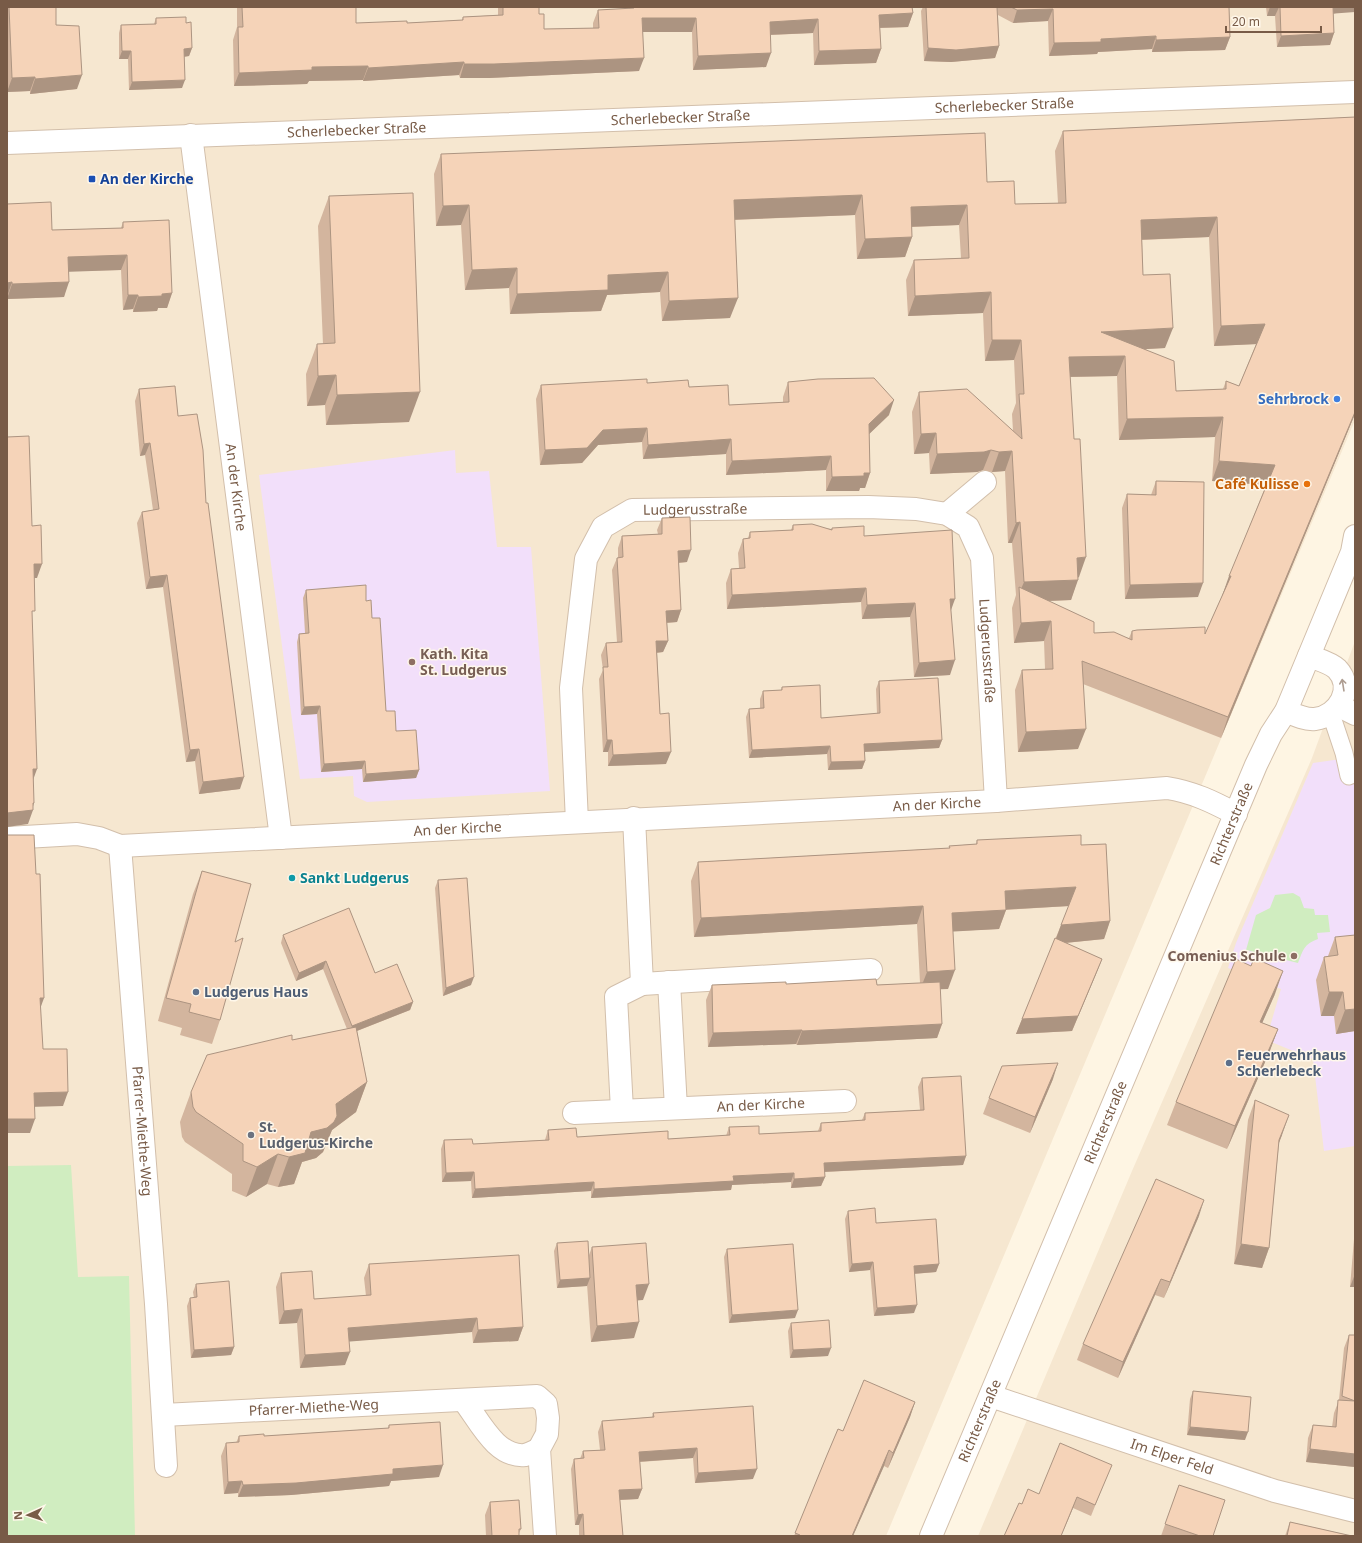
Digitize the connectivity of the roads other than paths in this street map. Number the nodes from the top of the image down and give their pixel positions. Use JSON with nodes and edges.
{"nodes":[{"id":1,"x":1355,"y":92,"type":"edge"},
{"id":2,"x":191,"y":135,"type":"junction"},
{"id":3,"x":7,"y":143,"type":"edge"},
{"id":4,"x":985,"y":482,"type":"dead end"},
{"id":5,"x":947,"y":514,"type":"junction"},
{"id":6,"x":1355,"y":536,"type":"edge"},
{"id":7,"x":1310,"y":656,"type":"junction"},
{"id":8,"x":1286,"y":711,"type":"junction"},
{"id":9,"x":1342,"y":711,"type":"edge"},
{"id":10,"x":1349,"y":776,"type":"dead end"},
{"id":11,"x":996,"y":801,"type":"junction"},
{"id":12,"x":1236,"y":814,"type":"junction"},
{"id":13,"x":634,"y":818,"type":"junction"},
{"id":14,"x":577,"y":822,"type":"junction"},
{"id":15,"x":7,"y":838,"type":"edge"},
{"id":16,"x":281,"y":838,"type":"junction"},
{"id":17,"x":120,"y":846,"type":"junction"},
{"id":18,"x":871,"y":970,"type":"dead end"},
{"id":19,"x":669,"y":982,"type":"junction"},
{"id":20,"x":642,"y":984,"type":"junction"},
{"id":21,"x":845,"y":1101,"type":"dead end"},
{"id":22,"x":676,"y":1108,"type":"junction"},
{"id":23,"x":622,"y":1110,"type":"junction"},
{"id":24,"x":574,"y":1113,"type":"dead end"},
{"id":25,"x":991,"y":1396,"type":"junction"},
{"id":26,"x":464,"y":1401,"type":"junction"},
{"id":27,"x":164,"y":1416,"type":"junction"},
{"id":28,"x":539,"y":1449,"type":"junction"},
{"id":29,"x":166,"y":1466,"type":"dead end"},
{"id":30,"x":1355,"y":1511,"type":"edge"},
{"id":31,"x":545,"y":1536,"type":"edge"},
{"id":32,"x":931,"y":1536,"type":"edge"}],
"edges":[{"from":1,"to":2,"type":"street","name":"Scherlebecker Straße"},
{"from":2,"to":3,"type":"street","name":"Scherlebecker Straße"},
{"from":2,"to":16,"type":"street","name":"An der Kirche"},
{"from":4,"to":5,"type":"street"},
{"from":5,"to":11,"type":"street","name":"Ludgerusstraße"},
{"from":5,"to":14,"type":"street","name":"Ludgerusstraße"},
{"from":6,"to":7,"type":"street","name":"Richterstraße"},
{"from":7,"to":8,"type":"street","name":"Richterstraße"},
{"from":9,"to":7,"type":"street","one_way":true},
{"from":8,"to":9,"type":"street"},
{"from":8,"to":12,"type":"street","name":"Richterstraße"},
{"from":9,"to":10,"type":"lane"},
{"from":11,"to":12,"type":"street","name":"An der Kirche"},
{"from":11,"to":13,"type":"street","name":"An der Kirche"},
{"from":12,"to":25,"type":"street","name":"Richterstraße"},
{"from":13,"to":14,"type":"street","name":"An der Kirche"},
{"from":13,"to":20,"type":"street"},
{"from":14,"to":16,"type":"street","name":"An der Kirche"},
{"from":15,"to":17,"type":"street"},
{"from":16,"to":17,"type":"street","name":"An der Kirche"},
{"from":17,"to":27,"type":"street","name":"Pfarrer-Miethe-Weg"},
{"from":18,"to":19,"type":"street"},
{"from":19,"to":20,"type":"street"},
{"from":19,"to":22,"type":"street"},
{"from":20,"to":23,"type":"street"},
{"from":21,"to":22,"type":"street","name":"An der Kirche"},
{"from":22,"to":23,"type":"street","name":"An der Kirche"},
{"from":23,"to":24,"type":"street","name":"An der Kirche"},
{"from":25,"to":30,"type":"street","name":"Im Elper Feld"},
{"from":25,"to":32,"type":"street","name":"Richterstraße"},
{"from":26,"to":27,"type":"street","name":"Pfarrer-Miethe-Weg"},
{"from":26,"to":28,"type":"street"},
{"from":26,"to":28,"type":"street","name":"Pfarrer-Miethe-Weg"},
{"from":27,"to":29,"type":"street","name":"Pfarrer-Miethe-Weg"},
{"from":28,"to":31,"type":"street","name":"Pfarrer-Miethe-Weg"}]}
